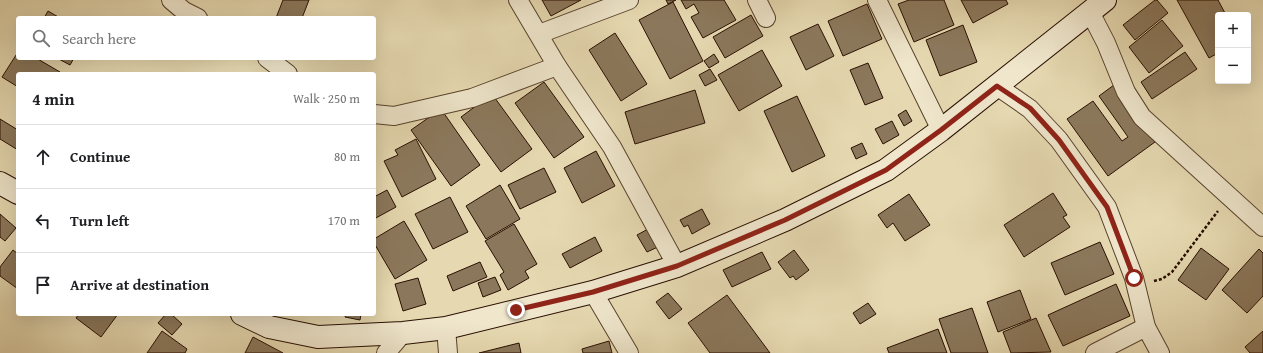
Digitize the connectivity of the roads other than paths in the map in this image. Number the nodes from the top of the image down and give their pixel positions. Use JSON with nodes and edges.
{"nodes":[{"id":1,"x":170,"y":0,"type":"edge"},
{"id":2,"x":518,"y":0,"type":"edge"},
{"id":3,"x":629,"y":0,"type":"edge"},
{"id":4,"x":756,"y":0,"type":"edge"},
{"id":5,"x":877,"y":0,"type":"edge"},
{"id":6,"x":1097,"y":6,"type":"edge"},
{"id":7,"x":194,"y":16,"type":"edge"},
{"id":8,"x":766,"y":18,"type":"dead end"},
{"id":9,"x":539,"y":34,"type":"junction"},
{"id":10,"x":270,"y":60,"type":"edge"},
{"id":11,"x":557,"y":66,"type":"junction"},
{"id":12,"x":285,"y":72,"type":"edge"},
{"id":13,"x":997,"y":86,"type":"junction"},
{"id":14,"x":376,"y":114,"type":"edge"},
{"id":15,"x":941,"y":130,"type":"junction"},
{"id":16,"x":0,"y":183,"type":"edge"},
{"id":17,"x":16,"y":192,"type":"edge"},
{"id":18,"x":1263,"y":227,"type":"edge"},
{"id":19,"x":677,"y":266,"type":"junction"},
{"id":20,"x":593,"y":292,"type":"junction"},
{"id":21,"x":246,"y":316,"type":"edge"},
{"id":22,"x":1146,"y":327,"type":"junction"},
{"id":23,"x":446,"y":328,"type":"junction"},
{"id":24,"x":403,"y":333,"type":"junction"},
{"id":25,"x":386,"y":353,"type":"edge"},
{"id":26,"x":448,"y":353,"type":"edge"},
{"id":27,"x":630,"y":353,"type":"edge"},
{"id":28,"x":1095,"y":353,"type":"edge"},
{"id":29,"x":1160,"y":353,"type":"edge"}],
"edges":[{"from":1,"to":7,"type":"street"},
{"from":2,"to":9,"type":"street"},
{"from":3,"to":9,"type":"street"},
{"from":4,"to":8,"type":"street"},
{"from":5,"to":15,"type":"street"},
{"from":6,"to":13,"type":"street"},
{"from":6,"to":18,"type":"street"},
{"from":9,"to":11,"type":"street"},
{"from":10,"to":12,"type":"street"},
{"from":11,"to":14,"type":"street"},
{"from":11,"to":19,"type":"street"},
{"from":13,"to":15,"type":"street"},
{"from":13,"to":22,"type":"street"},
{"from":15,"to":19,"type":"street"},
{"from":16,"to":17,"type":"street"},
{"from":19,"to":20,"type":"street"},
{"from":20,"to":23,"type":"street"},
{"from":20,"to":27,"type":"street"},
{"from":21,"to":24,"type":"street"},
{"from":22,"to":28,"type":"street"},
{"from":22,"to":29,"type":"street"},
{"from":23,"to":24,"type":"street"},
{"from":23,"to":26,"type":"street"},
{"from":24,"to":25,"type":"street"}]}
